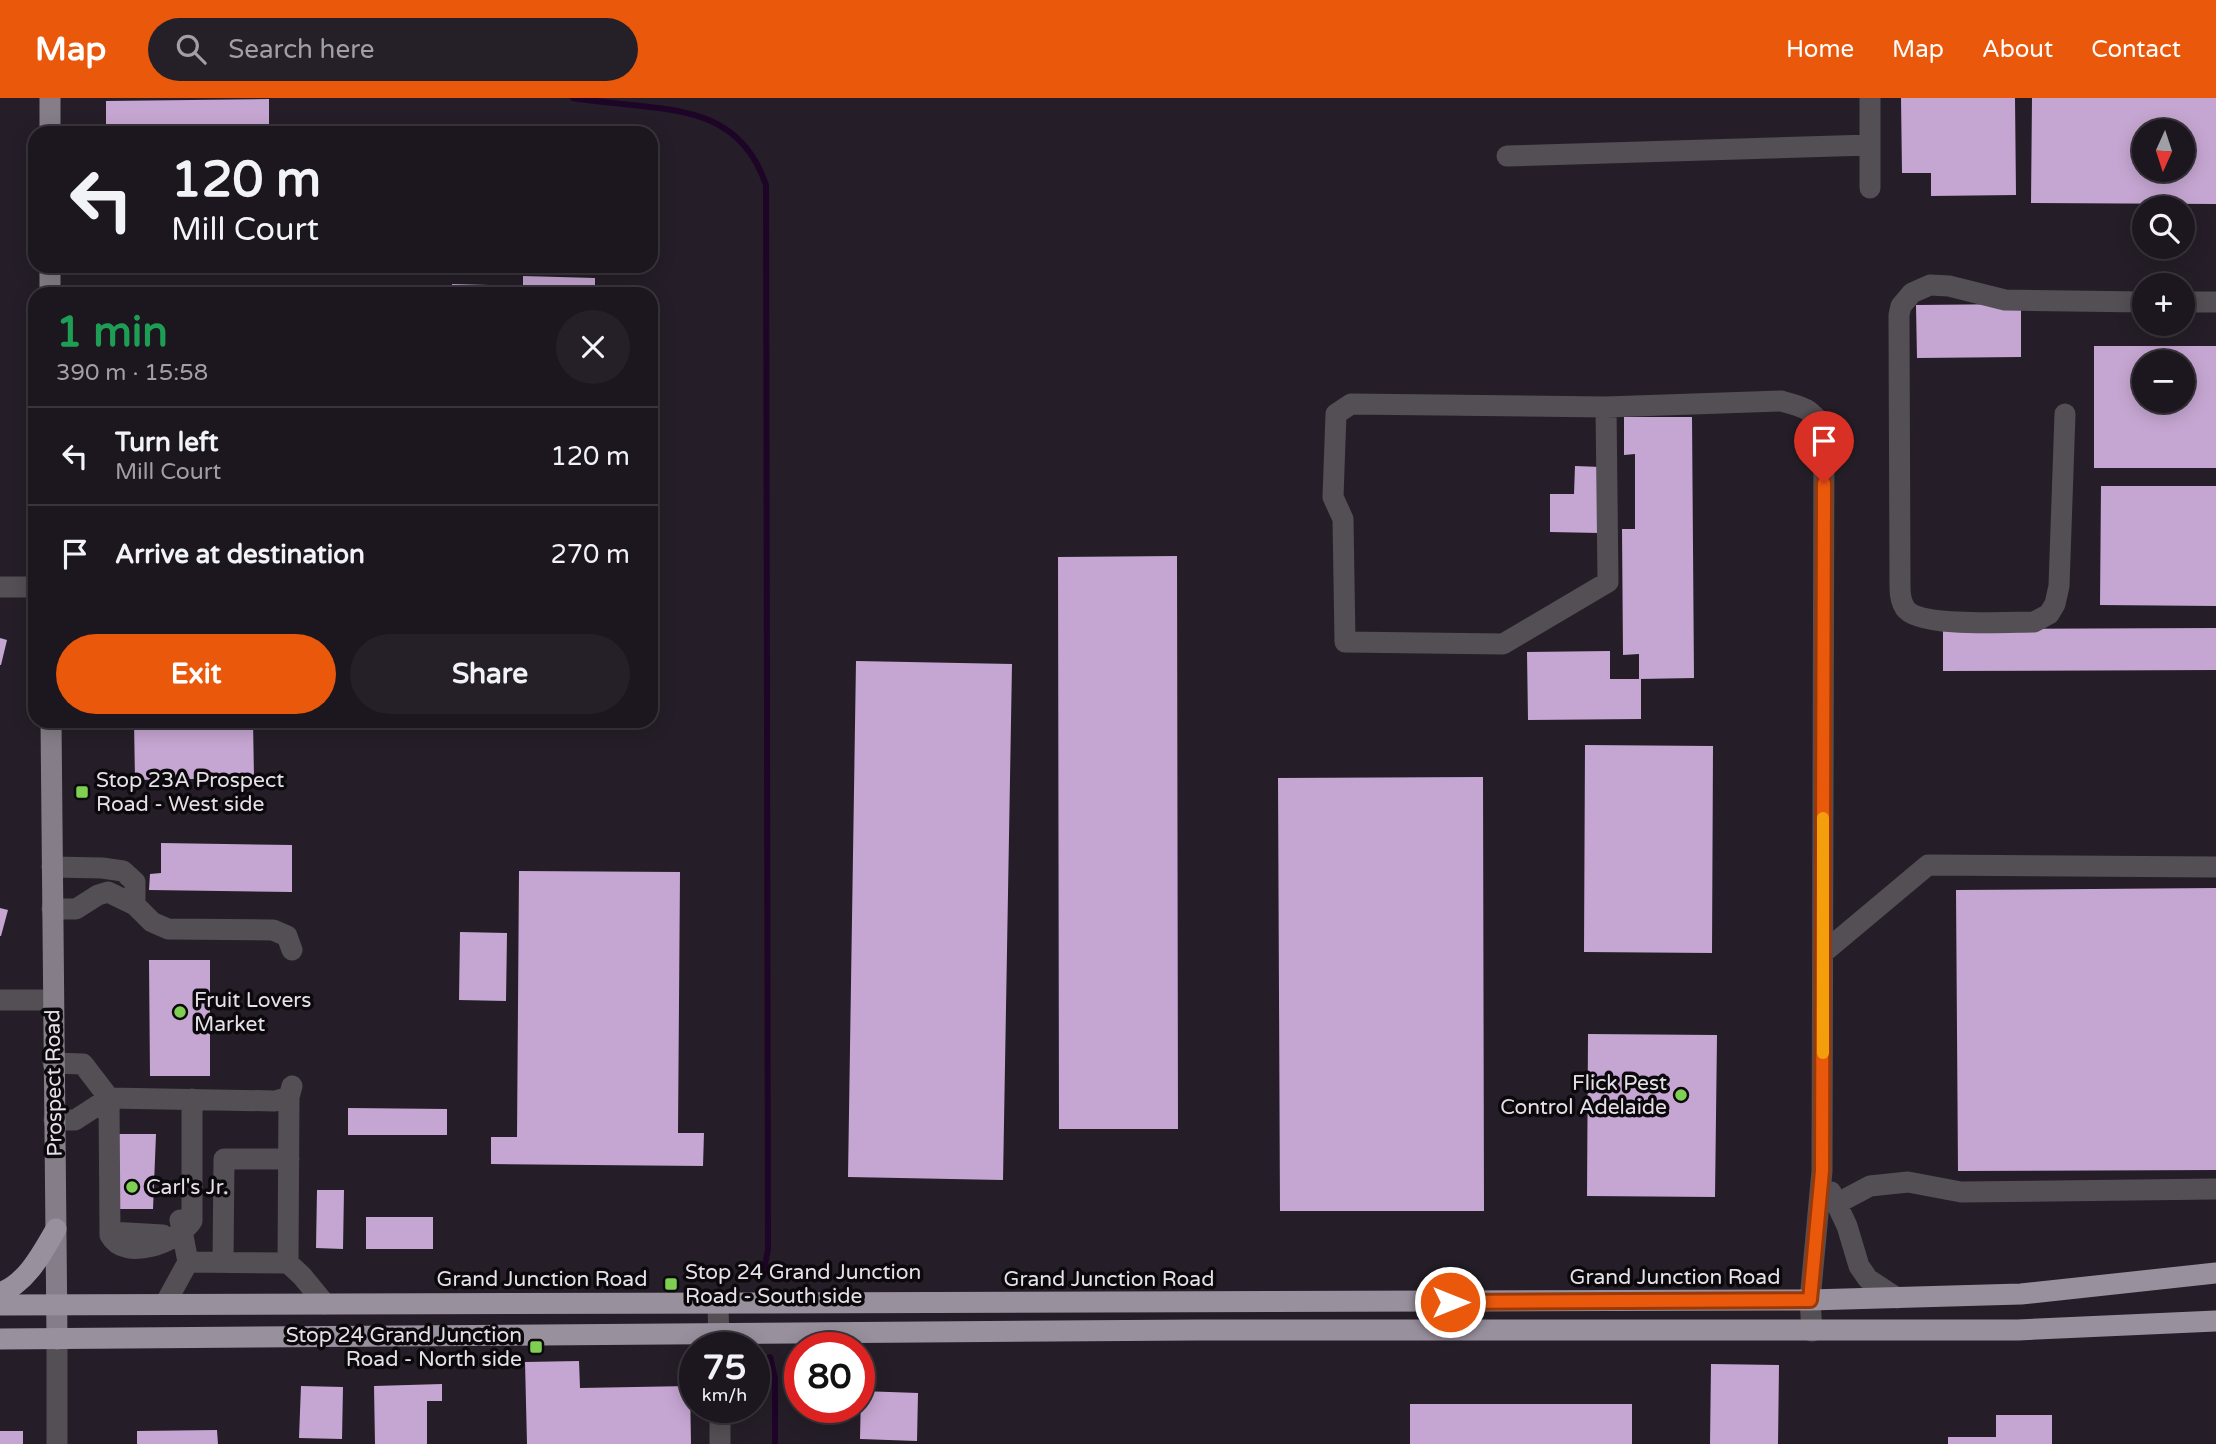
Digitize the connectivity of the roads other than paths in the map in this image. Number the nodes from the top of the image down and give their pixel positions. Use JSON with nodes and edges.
{"nodes":[{"id":1,"x":50,"y":98,"type":"edge"},
{"id":2,"x":1870,"y":98,"type":"edge"},
{"id":3,"x":50,"y":126,"type":"edge"},
{"id":4,"x":1870,"y":145,"type":"junction"},
{"id":5,"x":1507,"y":156,"type":"dead end"},
{"id":6,"x":1870,"y":188,"type":"dead end"},
{"id":7,"x":2132,"y":302,"type":"edge"},
{"id":8,"x":2195,"y":302,"type":"edge"},
{"id":9,"x":2216,"y":302,"type":"edge"},
{"id":10,"x":1606,"y":407,"type":"junction"},
{"id":11,"x":2064,"y":414,"type":"dead end"},
{"id":12,"x":0,"y":587,"type":"edge"},
{"id":13,"x":28,"y":587,"type":"edge"},
{"id":14,"x":51,"y":728,"type":"edge"},
{"id":15,"x":52,"y":867,"type":"junction"},
{"id":16,"x":2216,"y":867,"type":"edge"},
{"id":17,"x":135,"y":905,"type":"junction"},
{"id":18,"x":52,"y":909,"type":"junction"},
{"id":19,"x":292,"y":950,"type":"dead end"},
{"id":20,"x":1823,"y":953,"type":"junction"},
{"id":21,"x":0,"y":1000,"type":"edge"},
{"id":22,"x":52,"y":1000,"type":"junction"},
{"id":23,"x":53,"y":1063,"type":"junction"},
{"id":24,"x":109,"y":1098,"type":"junction"},
{"id":25,"x":186,"y":1099,"type":"junction"},
{"id":26,"x":54,"y":1120,"type":"junction"},
{"id":27,"x":289,"y":1159,"type":"junction"},
{"id":28,"x":1822,"y":1171,"type":"junction"},
{"id":29,"x":2216,"y":1189,"type":"edge"},
{"id":30,"x":186,"y":1197,"type":"junction"},
{"id":31,"x":224,"y":1203,"type":"junction"},
{"id":32,"x":1836,"y":1204,"type":"junction"},
{"id":33,"x":56,"y":1229,"type":"junction"},
{"id":34,"x":177,"y":1234,"type":"junction"},
{"id":35,"x":188,"y":1262,"type":"junction"},
{"id":36,"x":223,"y":1262,"type":"junction"},
{"id":37,"x":288,"y":1263,"type":"junction"},
{"id":38,"x":2216,"y":1273,"type":"edge"},
{"id":39,"x":177,"y":1282,"type":"junction"},
{"id":40,"x":0,"y":1293,"type":"edge"},
{"id":41,"x":1897,"y":1298,"type":"junction"},
{"id":42,"x":1810,"y":1300,"type":"junction"},
{"id":43,"x":57,"y":1304,"type":"junction"},
{"id":44,"x":164,"y":1304,"type":"junction"},
{"id":45,"x":325,"y":1304,"type":"junction"},
{"id":46,"x":718,"y":1304,"type":"junction"},
{"id":47,"x":1200,"y":1304,"type":"junction"},
{"id":48,"x":0,"y":1305,"type":"edge"},
{"id":49,"x":2211,"y":1322,"type":"edge"},
{"id":50,"x":1199,"y":1330,"type":"junction"},
{"id":51,"x":1812,"y":1331,"type":"junction"},
{"id":52,"x":719,"y":1332,"type":"edge"},
{"id":53,"x":0,"y":1339,"type":"edge"},
{"id":54,"x":57,"y":1339,"type":"junction"},
{"id":55,"x":770,"y":1340,"type":"edge"},
{"id":56,"x":679,"y":1341,"type":"edge"},
{"id":57,"x":720,"y":1423,"type":"edge"},
{"id":58,"x":57,"y":1444,"type":"edge"},
{"id":59,"x":720,"y":1444,"type":"edge"}],
"edges":[{"from":1,"to":3,"type":"main road"},
{"from":2,"to":4,"type":"street"},
{"from":4,"to":5,"type":"street"},
{"from":4,"to":6,"type":"street"},
{"from":7,"to":11,"type":"street"},
{"from":8,"to":9,"type":"street"},
{"from":10,"to":10,"type":"street"},
{"from":10,"to":20,"type":"street"},
{"from":12,"to":13,"type":"street"},
{"from":14,"to":15,"type":"main road","name":"Prospect Road"},
{"from":15,"to":17,"type":"street"},
{"from":15,"to":18,"type":"main road","name":"Prospect Road"},
{"from":16,"to":20,"type":"street"},
{"from":17,"to":18,"type":"street"},
{"from":17,"to":19,"type":"street"},
{"from":18,"to":22,"type":"main road","name":"Prospect Road"},
{"from":20,"to":28,"type":"street"},
{"from":21,"to":22,"type":"street"},
{"from":22,"to":23,"type":"main road","name":"Prospect Road"},
{"from":23,"to":24,"type":"street"},
{"from":23,"to":26,"type":"main road","name":"Prospect Road"},
{"from":24,"to":25,"type":"street"},
{"from":24,"to":26,"type":"street"},
{"from":24,"to":34,"type":"street"},
{"from":25,"to":27,"type":"street"},
{"from":25,"to":30,"type":"street"},
{"from":26,"to":33,"type":"main road","name":"Prospect Road"},
{"from":27,"to":31,"type":"street"},
{"from":27,"to":37,"type":"street"},
{"from":28,"to":32,"type":"street"},
{"from":28,"to":42,"type":"street"},
{"from":29,"to":32,"type":"street"},
{"from":30,"to":31,"type":"street"},
{"from":30,"to":34,"type":"street"},
{"from":31,"to":36,"type":"street"},
{"from":32,"to":41,"type":"street"},
{"from":33,"to":40,"type":"highway"},
{"from":33,"to":43,"type":"main road","name":"Prospect Road"},
{"from":34,"to":35,"type":"street"},
{"from":34,"to":39,"type":"street"},
{"from":35,"to":36,"type":"street"},
{"from":35,"to":39,"type":"street"},
{"from":36,"to":37,"type":"street"},
{"from":37,"to":45,"type":"street"},
{"from":38,"to":41,"type":"highway","name":"Grand Junction Road"},
{"from":39,"to":44,"type":"street"},
{"from":41,"to":42,"type":"highway","name":"Grand Junction Road"},
{"from":42,"to":47,"type":"highway","name":"Grand Junction Road"},
{"from":42,"to":51,"type":"street"},
{"from":43,"to":44,"type":"highway","name":"Grand Junction Road"},
{"from":43,"to":48,"type":"highway","name":"Grand Junction Road"},
{"from":43,"to":54,"type":"main road","name":"Prospect Road"},
{"from":44,"to":45,"type":"highway","name":"Grand Junction Road"},
{"from":45,"to":46,"type":"highway","name":"Grand Junction Road"},
{"from":46,"to":47,"type":"highway","name":"Grand Junction Road"},
{"from":46,"to":52,"type":"street"},
{"from":47,"to":50,"type":"highway"},
{"from":49,"to":51,"type":"highway"},
{"from":50,"to":51,"type":"highway"},
{"from":50,"to":55,"type":"highway"},
{"from":53,"to":54,"type":"highway"},
{"from":54,"to":56,"type":"highway"},
{"from":54,"to":58,"type":"street","name":"Prospect Road"},
{"from":57,"to":59,"type":"street"}]}
